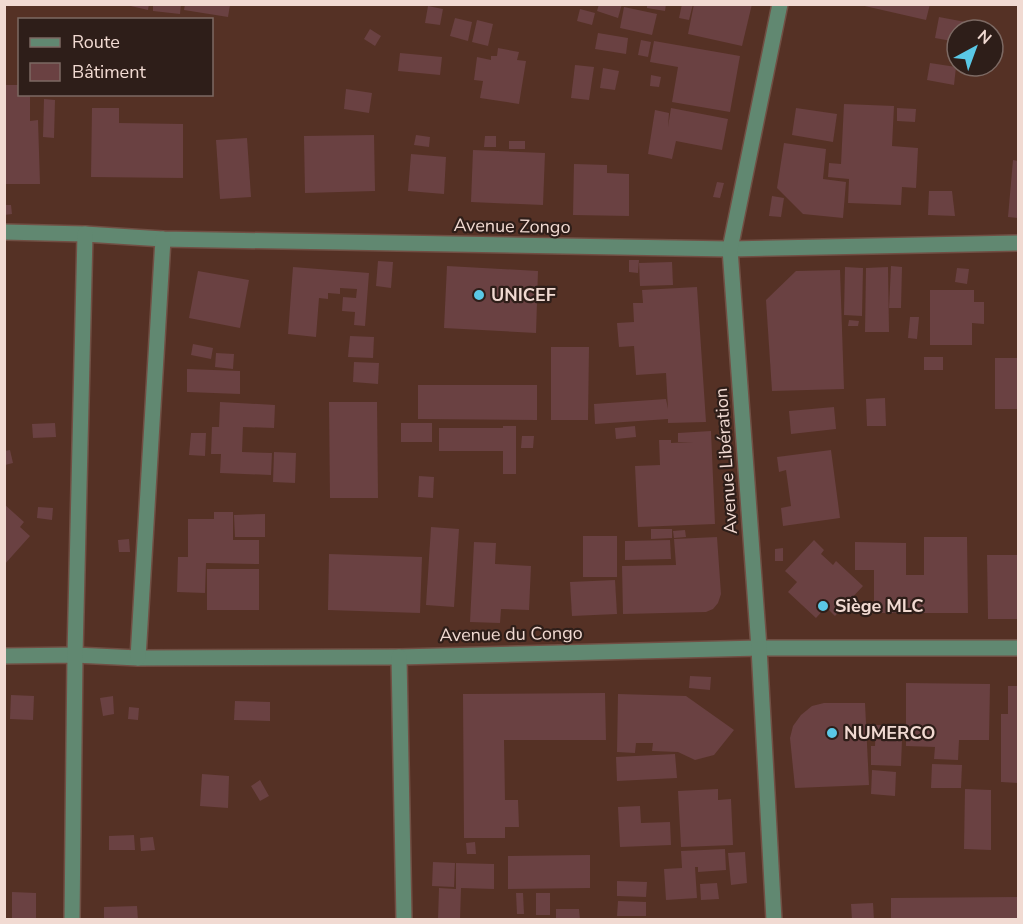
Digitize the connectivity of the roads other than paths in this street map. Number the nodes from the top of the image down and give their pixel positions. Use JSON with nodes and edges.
{"nodes":[{"id":1,"x":780,"y":4,"type":"edge"},
{"id":2,"x":4,"y":232,"type":"edge"},
{"id":3,"x":85,"y":234,"type":"junction"},
{"id":4,"x":163,"y":239,"type":"junction"},
{"id":5,"x":1018,"y":243,"type":"edge"},
{"id":6,"x":730,"y":249,"type":"junction"},
{"id":7,"x":759,"y":648,"type":"junction"},
{"id":8,"x":1018,"y":648,"type":"edge"},
{"id":9,"x":75,"y":655,"type":"junction"},
{"id":10,"x":4,"y":656,"type":"edge"},
{"id":11,"x":399,"y":657,"type":"junction"},
{"id":12,"x":138,"y":658,"type":"junction"},
{"id":13,"x":72,"y":920,"type":"edge"},
{"id":14,"x":404,"y":920,"type":"edge"},
{"id":15,"x":774,"y":920,"type":"edge"}],
"edges":[{"from":1,"to":6,"type":"street","name":"Avenue Libération"},
{"from":2,"to":3,"type":"street","name":"Avenue Zongo"},
{"from":3,"to":4,"type":"street","name":"Avenue Zongo"},
{"from":3,"to":9,"type":"street"},
{"from":4,"to":6,"type":"street","name":"Avenue Zongo"},
{"from":4,"to":12,"type":"street"},
{"from":5,"to":6,"type":"street","name":"Avenue Zongo"},
{"from":6,"to":7,"type":"street","name":"Avenue Libération"},
{"from":7,"to":8,"type":"street","name":"Avenue du Congo"},
{"from":7,"to":11,"type":"street","name":"Avenue du Congo"},
{"from":7,"to":15,"type":"street","name":"Avenue Libération"},
{"from":9,"to":10,"type":"street","name":"Avenue du Congo"},
{"from":9,"to":12,"type":"street","name":"Avenue du Congo"},
{"from":9,"to":13,"type":"street"},
{"from":11,"to":12,"type":"street","name":"Avenue du Congo"},
{"from":11,"to":14,"type":"street"}]}
